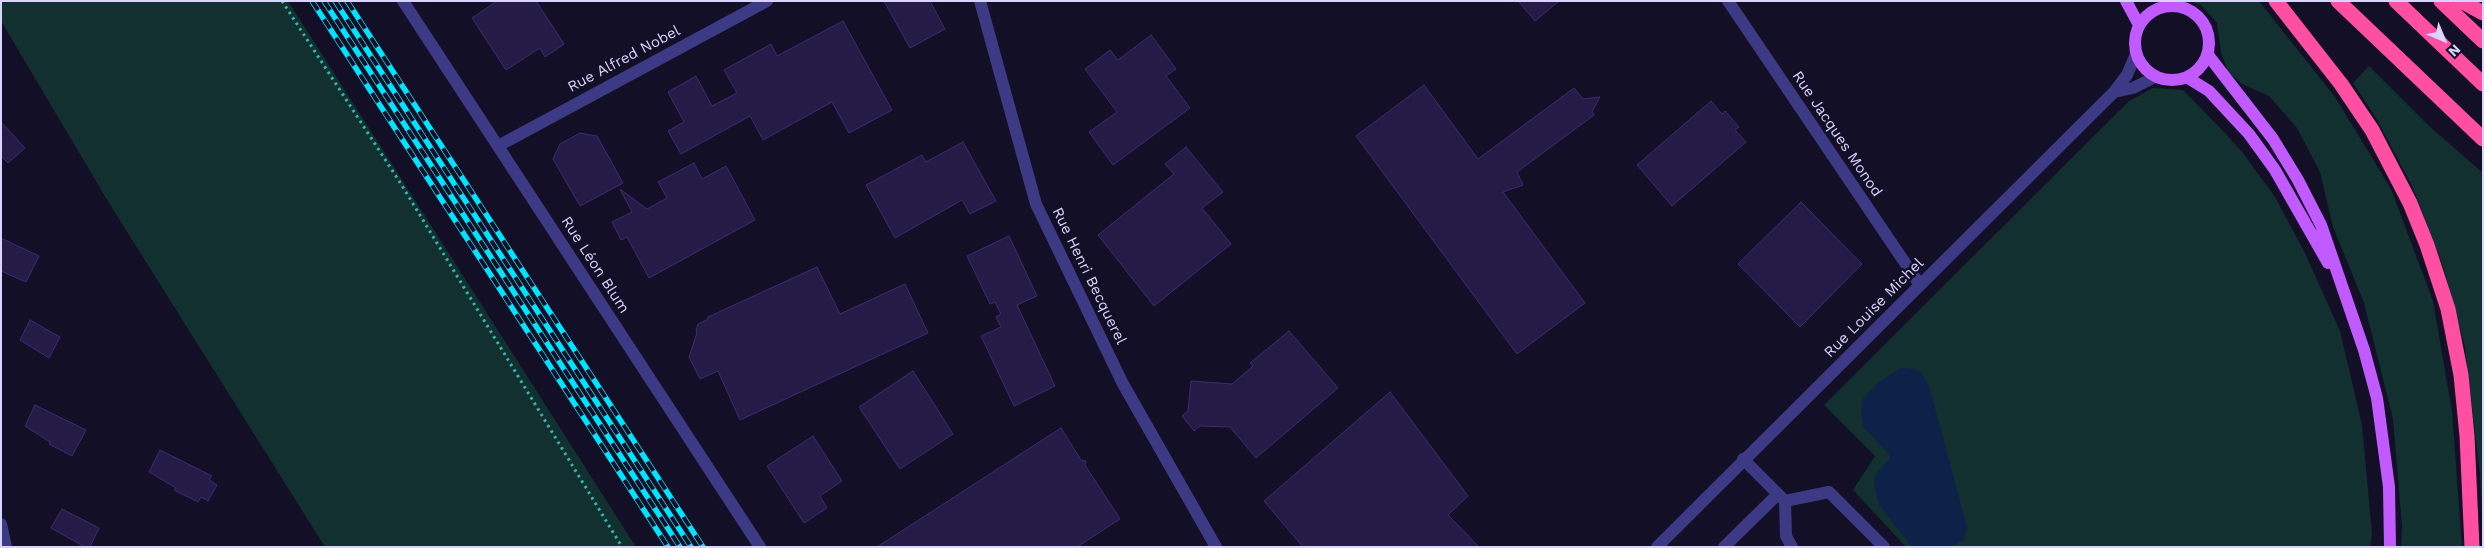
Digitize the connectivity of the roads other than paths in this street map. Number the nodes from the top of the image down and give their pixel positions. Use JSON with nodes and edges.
{"nodes":[{"id":1,"x":403,"y":1,"type":"edge"},
{"id":2,"x":767,"y":1,"type":"edge"},
{"id":3,"x":980,"y":1,"type":"edge"},
{"id":4,"x":1728,"y":1,"type":"edge"},
{"id":5,"x":2126,"y":1,"type":"edge"},
{"id":6,"x":2276,"y":1,"type":"edge"},
{"id":7,"x":2338,"y":1,"type":"edge"},
{"id":8,"x":2396,"y":1,"type":"edge"},
{"id":9,"x":2441,"y":1,"type":"edge"},
{"id":10,"x":2461,"y":1,"type":"edge"},
{"id":11,"x":2158,"y":4,"type":"edge"},
{"id":12,"x":2483,"y":13,"type":"edge"},
{"id":13,"x":2139,"y":25,"type":"junction"},
{"id":14,"x":2483,"y":41,"type":"edge"},
{"id":15,"x":2136,"y":54,"type":"junction"},
{"id":16,"x":2208,"y":55,"type":"junction"},
{"id":17,"x":2155,"y":77,"type":"junction"},
{"id":18,"x":2188,"y":78,"type":"junction"},
{"id":19,"x":2483,"y":84,"type":"edge"},
{"id":20,"x":2114,"y":92,"type":"junction"},
{"id":21,"x":2483,"y":139,"type":"edge"},
{"id":22,"x":498,"y":146,"type":"junction"},
{"id":23,"x":1920,"y":285,"type":"junction"},
{"id":24,"x":2348,"y":298,"type":"junction"},
{"id":25,"x":1743,"y":459,"type":"junction"},
{"id":26,"x":1781,"y":497,"type":"junction"},
{"id":27,"x":1,"y":524,"type":"edge"},
{"id":28,"x":6,"y":547,"type":"edge"},
{"id":29,"x":760,"y":547,"type":"edge"},
{"id":30,"x":1216,"y":547,"type":"edge"},
{"id":31,"x":1657,"y":547,"type":"edge"},
{"id":32,"x":1724,"y":547,"type":"edge"},
{"id":33,"x":1792,"y":547,"type":"edge"},
{"id":34,"x":1884,"y":547,"type":"edge"},
{"id":35,"x":2390,"y":547,"type":"edge"},
{"id":36,"x":2472,"y":547,"type":"edge"}],
"edges":[{"from":1,"to":22,"type":"street","name":"Rue Léon Blum"},
{"from":2,"to":22,"type":"street","name":"Rue Alfred Nobel"},
{"from":3,"to":30,"type":"street","name":"Rue Henri Becquerel"},
{"from":4,"to":23,"type":"street","name":"Rue Jacques Monod"},
{"from":5,"to":13,"type":"main road"},
{"from":6,"to":36,"type":"highway"},
{"from":7,"to":21,"type":"highway"},
{"from":8,"to":19,"type":"highway"},
{"from":9,"to":14,"type":"highway"},
{"from":10,"to":12,"type":"highway"},
{"from":11,"to":13,"type":"main road"},
{"from":11,"to":16,"type":"main road"},
{"from":13,"to":15,"type":"main road"},
{"from":15,"to":17,"type":"main road"},
{"from":15,"to":20,"type":"street","name":"Rue Louise Michel"},
{"from":16,"to":18,"type":"main road"},
{"from":16,"to":24,"type":"main road"},
{"from":17,"to":18,"type":"main road"},
{"from":17,"to":20,"type":"street","name":"Rue Louise Michel"},
{"from":18,"to":24,"type":"main road"},
{"from":20,"to":23,"type":"street","name":"Rue Louise Michel"},
{"from":22,"to":29,"type":"street","name":"Rue Léon Blum"},
{"from":23,"to":25,"type":"street","name":"Rue Louise Michel"},
{"from":24,"to":35,"type":"main road"},
{"from":25,"to":26,"type":"street"},
{"from":25,"to":31,"type":"street","name":"Rue Louise Michel"},
{"from":26,"to":32,"type":"street"},
{"from":26,"to":33,"type":"street"},
{"from":26,"to":34,"type":"street"},
{"from":27,"to":28,"type":"street"}]}
